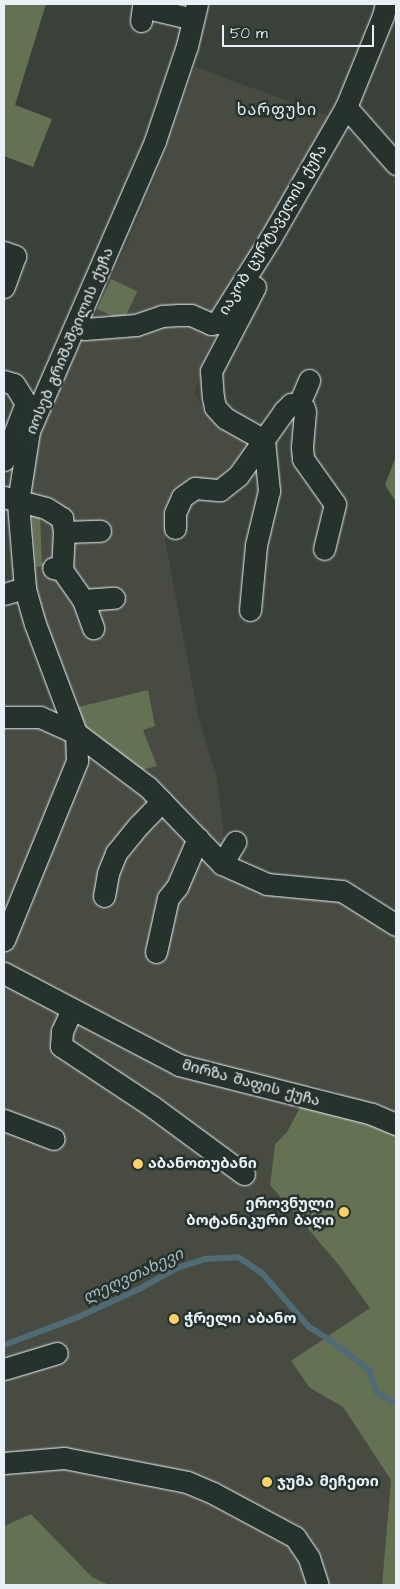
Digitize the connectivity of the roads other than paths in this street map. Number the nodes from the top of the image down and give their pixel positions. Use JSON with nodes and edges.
{"nodes":[{"id":1,"x":195,"y":8,"type":"edge"},
{"id":2,"x":388,"y":13,"type":"edge"},
{"id":3,"x":141,"y":21,"type":"dead end"},
{"id":4,"x":346,"y":107,"type":"junction"},
{"id":5,"x":396,"y":164,"type":"edge"},
{"id":6,"x":270,"y":239,"type":"junction"},
{"id":7,"x":9,"y":254,"type":"edge"},
{"id":8,"x":4,"y":287,"type":"edge"},
{"id":9,"x":76,"y":326,"type":"junction"},
{"id":10,"x":309,"y":380,"type":"dead end"},
{"id":11,"x":4,"y":381,"type":"edge"},
{"id":12,"x":299,"y":404,"type":"junction"},
{"id":13,"x":264,"y":440,"type":"junction"},
{"id":14,"x":4,"y":460,"type":"edge"},
{"id":15,"x":11,"y":500,"type":"edge"},
{"id":16,"x":175,"y":528,"type":"dead end"},
{"id":17,"x":64,"y":532,"type":"junction"},
{"id":18,"x":100,"y":532,"type":"dead end"},
{"id":19,"x":324,"y":549,"type":"dead end"},
{"id":20,"x":25,"y":588,"type":"junction"},
{"id":21,"x":4,"y":594,"type":"edge"},
{"id":22,"x":114,"y":598,"type":"dead end"},
{"id":23,"x":84,"y":600,"type":"junction"},
{"id":24,"x":250,"y":610,"type":"dead end"},
{"id":25,"x":93,"y":628,"type":"dead end"},
{"id":26,"x":4,"y":717,"type":"edge"},
{"id":27,"x":76,"y":733,"type":"junction"},
{"id":28,"x":162,"y":801,"type":"junction"},
{"id":29,"x":198,"y":838,"type":"junction"},
{"id":30,"x":235,"y":842,"type":"dead end"},
{"id":31,"x":222,"y":864,"type":"junction"},
{"id":32,"x":104,"y":896,"type":"dead end"},
{"id":33,"x":396,"y":926,"type":"edge"},
{"id":34,"x":4,"y":940,"type":"edge"},
{"id":35,"x":156,"y":952,"type":"dead end"},
{"id":36,"x":4,"y":973,"type":"edge"},
{"id":37,"x":72,"y":1009,"type":"junction"},
{"id":38,"x":4,"y":1120,"type":"edge"},
{"id":39,"x":396,"y":1124,"type":"edge"},
{"id":40,"x":54,"y":1139,"type":"dead end"},
{"id":41,"x":244,"y":1174,"type":"dead end"},
{"id":42,"x":57,"y":1353,"type":"dead end"},
{"id":43,"x":4,"y":1369,"type":"edge"},
{"id":44,"x":4,"y":1463,"type":"edge"},
{"id":45,"x":318,"y":1585,"type":"edge"}],
"edges":[{"from":1,"to":3,"type":"street"},
{"from":1,"to":9,"type":"street","name":"იოსებ გრიშაშვილის ქუჩა"},
{"from":2,"to":4,"type":"street","name":"იაკობ ცურტაველის ქუჩა"},
{"from":4,"to":5,"type":"street"},
{"from":4,"to":6,"type":"street","name":"იაკობ ცურტაველის ქუჩა"},
{"from":6,"to":9,"type":"street","name":"იაკობ ცურტაველის ქუჩა"},
{"from":6,"to":13,"type":"street"},
{"from":7,"to":8,"type":"street"},
{"from":9,"to":15,"type":"street","name":"იოსებ გრიშაშვილის ქუჩა"},
{"from":10,"to":12,"type":"street"},
{"from":11,"to":14,"type":"street"},
{"from":12,"to":13,"type":"street"},
{"from":12,"to":19,"type":"street"},
{"from":13,"to":16,"type":"street"},
{"from":13,"to":24,"type":"street"},
{"from":15,"to":17,"type":"street"},
{"from":15,"to":20,"type":"street","name":"იოსებ გრიშაშვილის ქუჩა"},
{"from":17,"to":18,"type":"street"},
{"from":17,"to":23,"type":"street"},
{"from":20,"to":21,"type":"street"},
{"from":20,"to":27,"type":"street","name":"იოსებ გრიშაშვილის ქუჩა"},
{"from":22,"to":23,"type":"street"},
{"from":23,"to":25,"type":"street"},
{"from":26,"to":27,"type":"street"},
{"from":27,"to":28,"type":"street"},
{"from":27,"to":34,"type":"street","name":"იოსებ გრიშაშვილის ქუჩა"},
{"from":28,"to":29,"type":"street"},
{"from":28,"to":32,"type":"street"},
{"from":29,"to":31,"type":"street"},
{"from":29,"to":35,"type":"street"},
{"from":30,"to":31,"type":"street"},
{"from":31,"to":33,"type":"street"},
{"from":36,"to":37,"type":"street","name":"მირზა შაფის ქუჩა"},
{"from":37,"to":39,"type":"street","name":"მირზა შაფის ქუჩა"},
{"from":37,"to":41,"type":"street"},
{"from":38,"to":40,"type":"street"},
{"from":42,"to":43,"type":"street"},
{"from":44,"to":45,"type":"street"}]}
